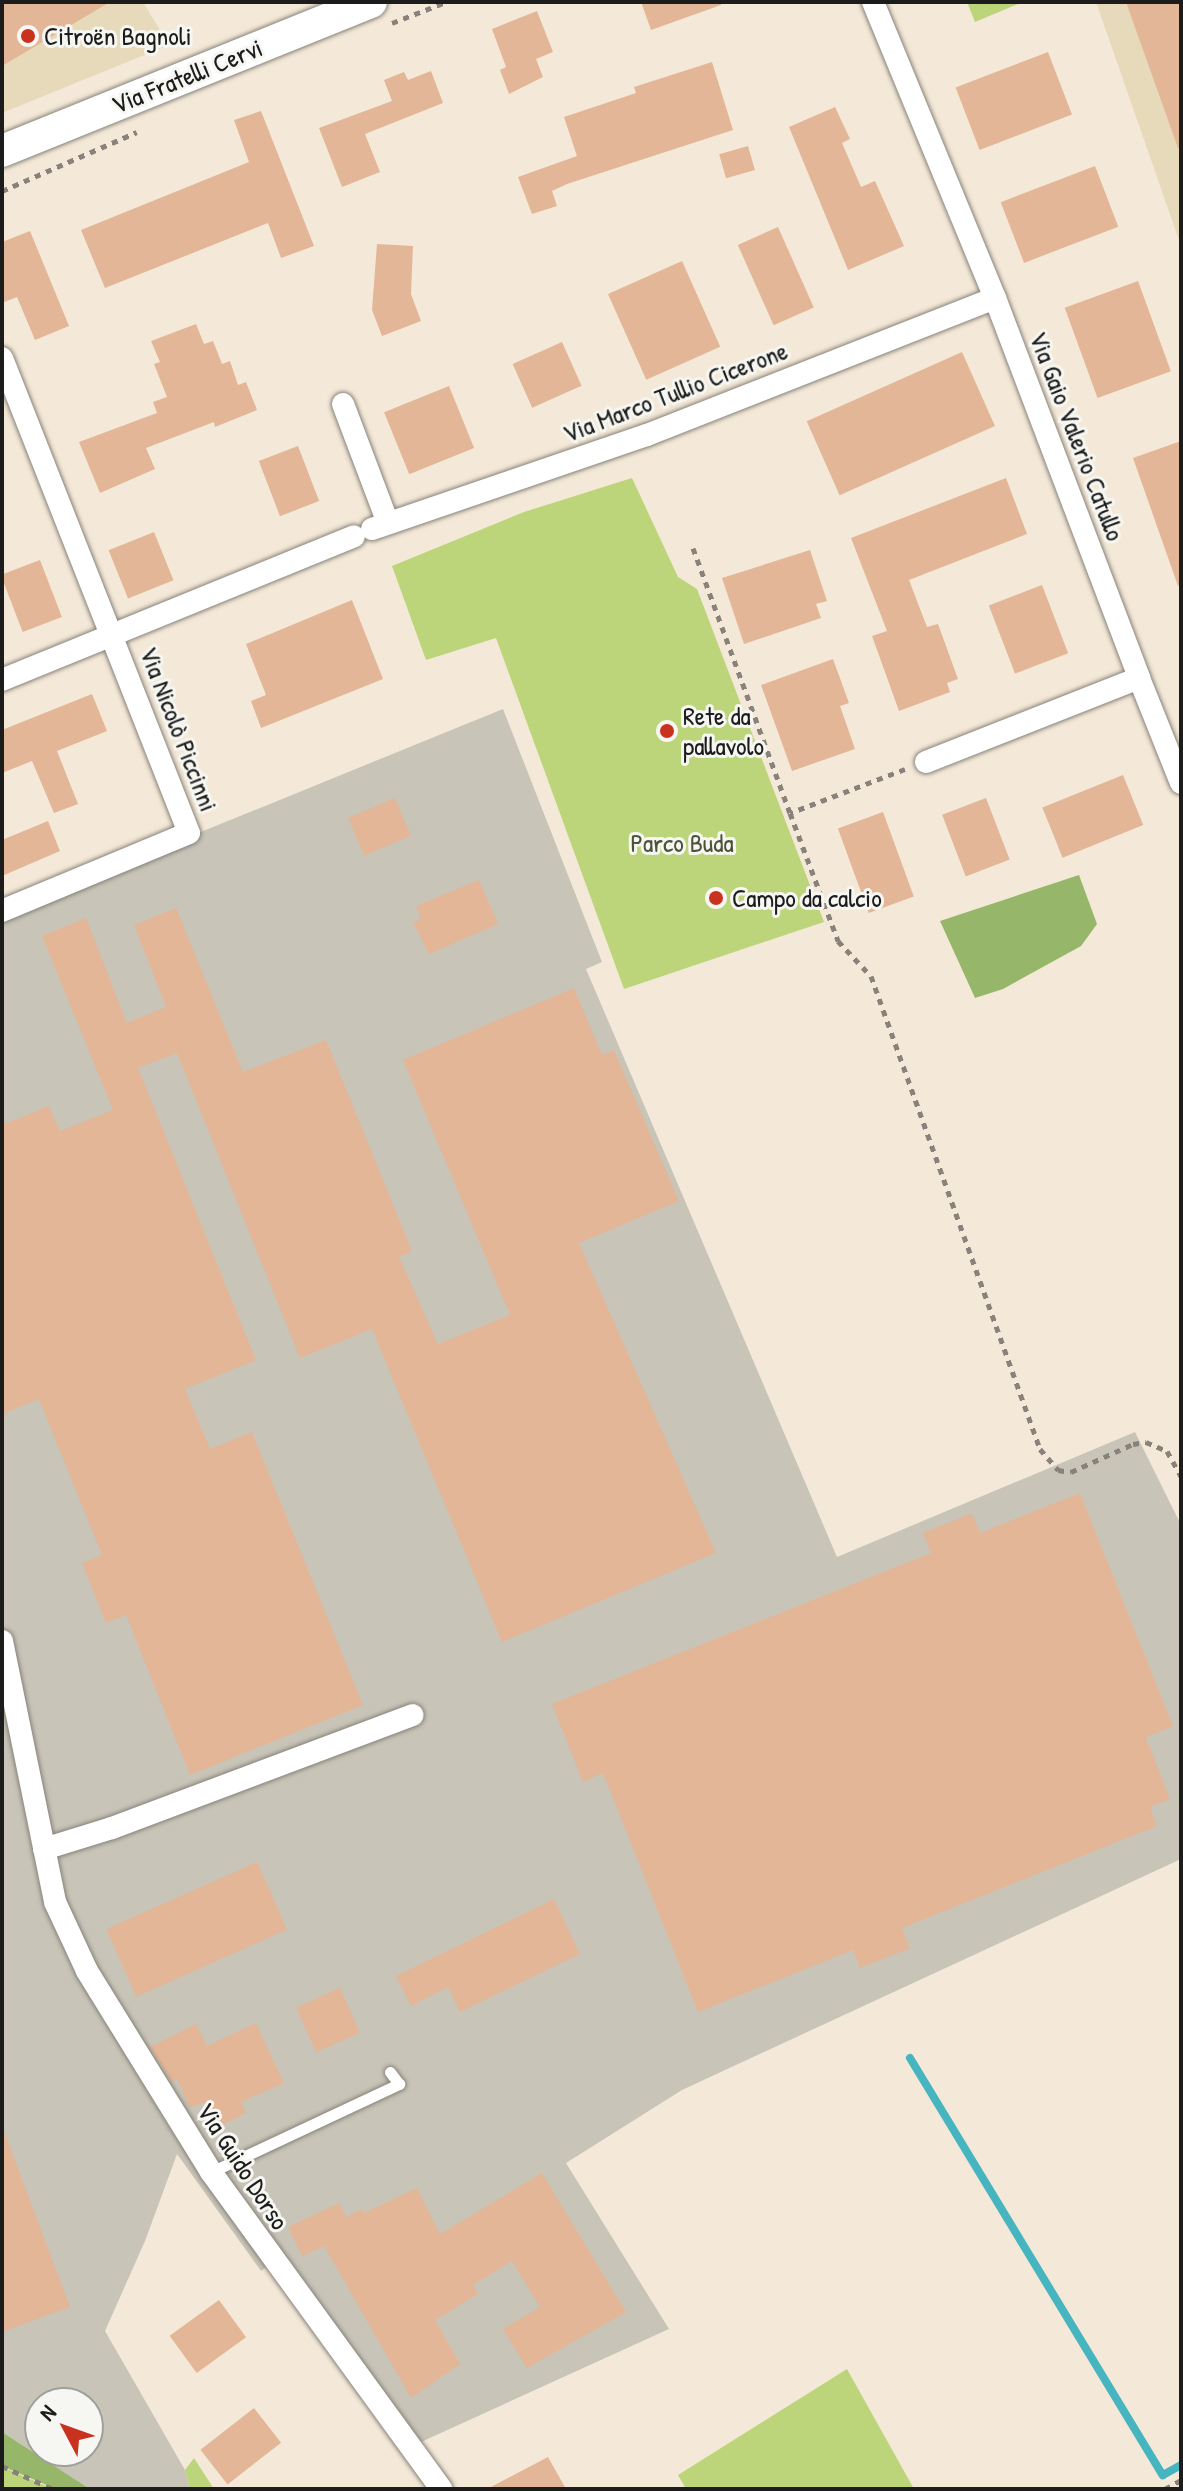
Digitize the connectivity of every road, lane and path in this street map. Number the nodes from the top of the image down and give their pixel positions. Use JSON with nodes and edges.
{"nodes":[{"id":1,"x":371,"y":2,"type":"edge"},
{"id":2,"x":873,"y":2,"type":"edge"},
{"id":3,"x":2,"y":151,"type":"edge"},
{"id":4,"x":995,"y":298,"type":"junction"},
{"id":5,"x":2,"y":358,"type":"edge"},
{"id":6,"x":343,"y":404,"type":"dead end"},
{"id":7,"x":371,"y":529,"type":"junction"},
{"id":8,"x":693,"y":548,"type":"dead end"},
{"id":9,"x":113,"y":636,"type":"junction"},
{"id":10,"x":1139,"y":678,"type":"junction"},
{"id":11,"x":2,"y":680,"type":"edge"},
{"id":12,"x":926,"y":762,"type":"joint"},
{"id":13,"x":1181,"y":783,"type":"edge"},
{"id":14,"x":790,"y":813,"type":"junction"},
{"id":15,"x":2,"y":911,"type":"edge"},
{"id":16,"x":1181,"y":1476,"type":"edge"},
{"id":17,"x":2,"y":1641,"type":"edge"},
{"id":18,"x":412,"y":1715,"type":"dead end"},
{"id":19,"x":44,"y":1849,"type":"junction"},
{"id":20,"x":390,"y":2072,"type":"dead end"},
{"id":21,"x":211,"y":2172,"type":"junction"},
{"id":22,"x":2,"y":2466,"type":"edge"},
{"id":23,"x":1181,"y":2480,"type":"edge"},
{"id":24,"x":53,"y":2489,"type":"edge"},
{"id":25,"x":441,"y":2489,"type":"edge"},
{"id":26,"x":1165,"y":2489,"type":"edge"}],
"edges":[{"from":1,"to":3,"type":"main road","name":"Via Fratelli Cervi"},
{"from":2,"to":4,"type":"street","name":"Via Gaio Valerio Catullo"},
{"from":4,"to":7,"type":"street","name":"Via Marco Tullio Cicerone"},
{"from":4,"to":10,"type":"street","name":"Via Gaio Valerio Catullo"},
{"from":5,"to":9,"type":"street","name":"Via Nicolò Piccinni"},
{"from":6,"to":7,"type":"street"},
{"from":7,"to":9,"type":"street","name":"Via Nicolò Piccinni"},
{"from":8,"to":14,"type":"path"},
{"from":9,"to":11,"type":"street"},
{"from":9,"to":15,"type":"street","name":"Via Nicolò Piccinni"},
{"from":10,"to":12,"type":"street"},
{"from":10,"to":13,"type":"street","name":"Via Gaio Valerio Catullo"},
{"from":12,"to":14,"type":"path"},
{"from":14,"to":16,"type":"path"},
{"from":17,"to":19,"type":"street","name":"Via Guido Dorso"},
{"from":18,"to":19,"type":"street"},
{"from":19,"to":21,"type":"street","name":"Via Guido Dorso"},
{"from":20,"to":21,"type":"lane"},
{"from":21,"to":25,"type":"street","name":"Via Guido Dorso"},
{"from":22,"to":24,"type":"path"},
{"from":23,"to":26,"type":"path"}]}
